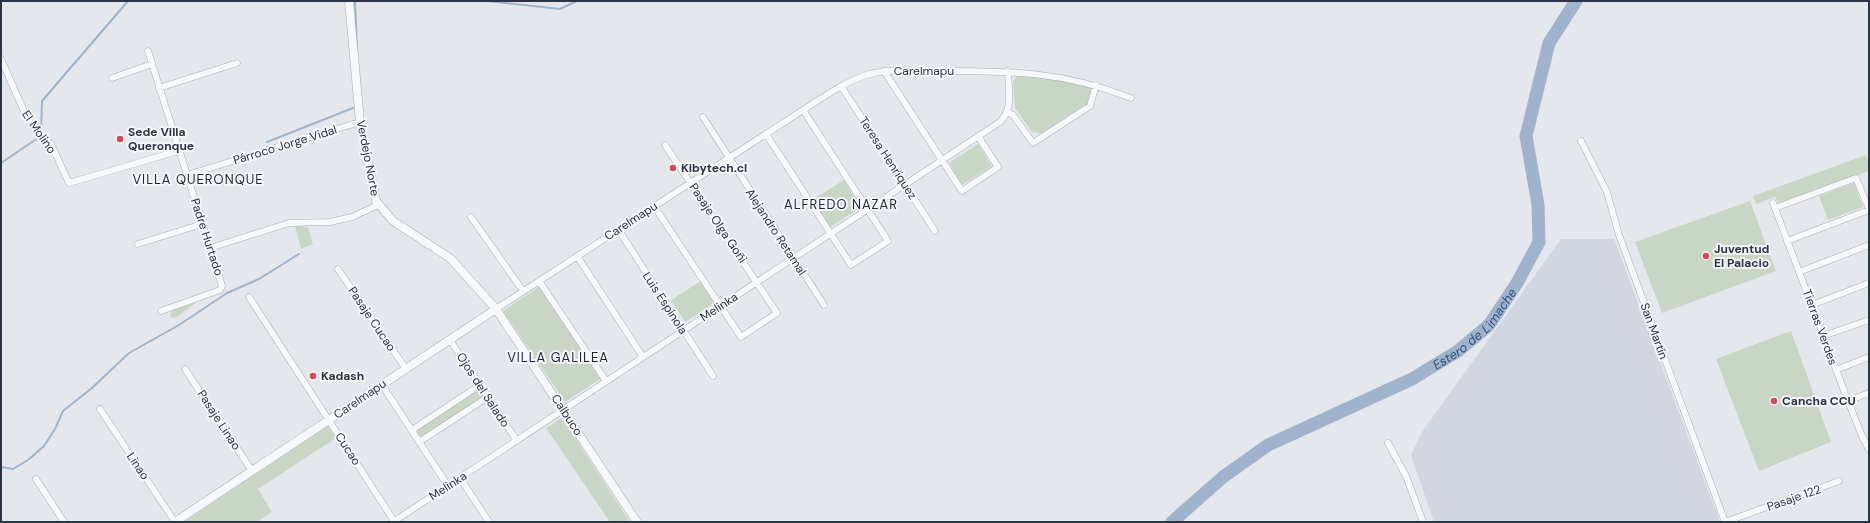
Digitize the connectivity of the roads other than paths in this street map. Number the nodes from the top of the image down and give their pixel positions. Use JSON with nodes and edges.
{"nodes":[{"id":1,"x":349,"y":1,"type":"edge"},
{"id":2,"x":148,"y":51,"type":"dead end"},
{"id":3,"x":1,"y":59,"type":"edge"},
{"id":4,"x":237,"y":63,"type":"dead end"},
{"id":5,"x":152,"y":64,"type":"junction"},
{"id":6,"x":884,"y":71,"type":"junction"},
{"id":7,"x":1008,"y":71,"type":"junction"},
{"id":8,"x":112,"y":78,"type":"dead end"},
{"id":9,"x":1096,"y":85,"type":"junction"},
{"id":10,"x":841,"y":86,"type":"junction"},
{"id":11,"x":159,"y":88,"type":"junction"},
{"id":12,"x":1130,"y":98,"type":"dead end"},
{"id":13,"x":803,"y":110,"type":"junction"},
{"id":14,"x":1007,"y":112,"type":"junction"},
{"id":15,"x":704,"y":117,"type":"dead end"},
{"id":16,"x":360,"y":122,"type":"junction"},
{"id":17,"x":766,"y":134,"type":"junction"},
{"id":18,"x":978,"y":136,"type":"junction"},
{"id":19,"x":1581,"y":141,"type":"dead end"},
{"id":20,"x":665,"y":145,"type":"dead end"},
{"id":21,"x":178,"y":151,"type":"junction"},
{"id":22,"x":729,"y":158,"type":"junction"},
{"id":23,"x":942,"y":160,"type":"junction"},
{"id":24,"x":187,"y":175,"type":"junction"},
{"id":25,"x":690,"y":182,"type":"junction"},
{"id":26,"x":905,"y":185,"type":"junction"},
{"id":27,"x":378,"y":205,"type":"junction"},
{"id":28,"x":654,"y":206,"type":"junction"},
{"id":29,"x":867,"y":209,"type":"junction"},
{"id":30,"x":1869,"y":210,"type":"edge"},
{"id":31,"x":471,"y":217,"type":"dead end"},
{"id":32,"x":202,"y":224,"type":"junction"},
{"id":33,"x":618,"y":230,"type":"junction"},
{"id":34,"x":935,"y":231,"type":"dead end"},
{"id":35,"x":830,"y":233,"type":"junction"},
{"id":36,"x":1787,"y":241,"type":"junction"},
{"id":37,"x":138,"y":244,"type":"dead end"},
{"id":38,"x":1869,"y":245,"type":"edge"},
{"id":39,"x":210,"y":248,"type":"junction"},
{"id":40,"x":577,"y":256,"type":"junction"},
{"id":41,"x":793,"y":258,"type":"junction"},
{"id":42,"x":338,"y":269,"type":"dead end"},
{"id":43,"x":1799,"y":272,"type":"junction"},
{"id":44,"x":539,"y":281,"type":"junction"},
{"id":45,"x":756,"y":282,"type":"junction"},
{"id":46,"x":1869,"y":283,"type":"edge"},
{"id":47,"x":523,"y":291,"type":"junction"},
{"id":48,"x":249,"y":297,"type":"dead end"},
{"id":49,"x":824,"y":305,"type":"dead end"},
{"id":50,"x":1812,"y":305,"type":"junction"},
{"id":51,"x":721,"y":306,"type":"junction"},
{"id":52,"x":496,"y":309,"type":"junction"},
{"id":53,"x":160,"y":311,"type":"dead end"},
{"id":54,"x":1869,"y":320,"type":"edge"},
{"id":55,"x":683,"y":330,"type":"junction"},
{"id":56,"x":1823,"y":336,"type":"junction"},
{"id":57,"x":450,"y":340,"type":"junction"},
{"id":58,"x":643,"y":357,"type":"junction"},
{"id":59,"x":1869,"y":357,"type":"edge"},
{"id":60,"x":185,"y":369,"type":"dead end"},
{"id":61,"x":406,"y":369,"type":"junction"},
{"id":62,"x":1836,"y":370,"type":"junction"},
{"id":63,"x":713,"y":376,"type":"dead end"},
{"id":64,"x":606,"y":381,"type":"junction"},
{"id":65,"x":382,"y":385,"type":"junction"},
{"id":66,"x":480,"y":385,"type":"junction"},
{"id":67,"x":1869,"y":393,"type":"edge"},
{"id":68,"x":488,"y":397,"type":"junction"},
{"id":69,"x":1848,"y":401,"type":"junction"},
{"id":70,"x":100,"y":409,"type":"dead end"},
{"id":71,"x":563,"y":409,"type":"junction"},
{"id":72,"x":329,"y":420,"type":"junction"},
{"id":73,"x":412,"y":430,"type":"junction"},
{"id":74,"x":1869,"y":433,"type":"edge"},
{"id":75,"x":1862,"y":436,"type":"junction"},
{"id":76,"x":517,"y":440,"type":"junction"},
{"id":77,"x":419,"y":442,"type":"junction"},
{"id":78,"x":1388,"y":443,"type":"dead end"},
{"id":79,"x":1869,"y":449,"type":"edge"},
{"id":80,"x":252,"y":471,"type":"junction"},
{"id":81,"x":460,"y":478,"type":"junction"},
{"id":82,"x":36,"y":479,"type":"dead end"},
{"id":83,"x":1839,"y":481,"type":"dead end"},
{"id":84,"x":448,"y":486,"type":"junction"},
{"id":85,"x":64,"y":522,"type":"edge"},
{"id":86,"x":175,"y":522,"type":"edge"},
{"id":87,"x":394,"y":522,"type":"edge"},
{"id":88,"x":489,"y":522,"type":"edge"},
{"id":89,"x":637,"y":522,"type":"edge"},
{"id":90,"x":1423,"y":522,"type":"edge"},
{"id":91,"x":1725,"y":522,"type":"edge"}],
"edges":[{"from":1,"to":16,"type":"street","name":"Verdejo Norte"},
{"from":2,"to":5,"type":"street","name":"Padre Hurtado"},
{"from":3,"to":21,"type":"street","name":"El Molino"},
{"from":4,"to":11,"type":"street"},
{"from":5,"to":8,"type":"street"},
{"from":5,"to":11,"type":"street","name":"Padre Hurtado"},
{"from":6,"to":7,"type":"street","name":"Carelmapu"},
{"from":6,"to":10,"type":"street","name":"Carelmapu"},
{"from":6,"to":23,"type":"street"},
{"from":7,"to":9,"type":"street","name":"Carelmapu"},
{"from":7,"to":14,"type":"street"},
{"from":9,"to":12,"type":"street","name":"Carelmapu"},
{"from":9,"to":14,"type":"street"},
{"from":10,"to":13,"type":"street","name":"Carelmapu"},
{"from":10,"to":26,"type":"street","name":"Teresa Henríquez"},
{"from":11,"to":21,"type":"street","name":"Padre Hurtado"},
{"from":13,"to":17,"type":"street","name":"Carelmapu"},
{"from":13,"to":29,"type":"street"},
{"from":14,"to":18,"type":"street","name":"Melinka"},
{"from":15,"to":22,"type":"street","name":"Alejandro Retamal"},
{"from":16,"to":24,"type":"street","name":"Párroco Jorge Vidal"},
{"from":16,"to":27,"type":"street","name":"Verdejo Norte"},
{"from":17,"to":22,"type":"street","name":"Carelmapu"},
{"from":17,"to":35,"type":"street"},
{"from":18,"to":23,"type":"street","name":"Melinka"},
{"from":18,"to":23,"type":"street"},
{"from":19,"to":91,"type":"street","name":"San Martín"},
{"from":20,"to":25,"type":"street","name":"Pasaje Olga Goñi"},
{"from":21,"to":24,"type":"street","name":"Padre Hurtado"},
{"from":22,"to":25,"type":"street","name":"Carelmapu"},
{"from":22,"to":41,"type":"street","name":"Alejandro Retamal"},
{"from":23,"to":26,"type":"street","name":"Melinka"},
{"from":24,"to":32,"type":"street","name":"Padre Hurtado"},
{"from":25,"to":28,"type":"street","name":"Carelmapu"},
{"from":25,"to":45,"type":"street","name":"Pasaje Olga Goñi"},
{"from":26,"to":29,"type":"street","name":"Melinka"},
{"from":26,"to":34,"type":"street","name":"Teresa Henríquez"},
{"from":27,"to":39,"type":"street"},
{"from":27,"to":52,"type":"street","name":"Verdejo Norte"},
{"from":28,"to":33,"type":"street","name":"Carelmapu"},
{"from":28,"to":51,"type":"street"},
{"from":29,"to":35,"type":"street","name":"Melinka"},
{"from":29,"to":35,"type":"street"},
{"from":30,"to":36,"type":"street"},
{"from":30,"to":36,"type":"street","name":"Tierras Verdes"},
{"from":31,"to":47,"type":"street"},
{"from":32,"to":37,"type":"street"},
{"from":32,"to":39,"type":"street","name":"Padre Hurtado"},
{"from":33,"to":40,"type":"street","name":"Carelmapu"},
{"from":33,"to":55,"type":"street","name":"Luis Espínola"},
{"from":35,"to":41,"type":"street","name":"Melinka"},
{"from":36,"to":43,"type":"street","name":"Tierras Verdes"},
{"from":38,"to":43,"type":"street"},
{"from":39,"to":53,"type":"street","name":"Padre Hurtado"},
{"from":40,"to":44,"type":"street","name":"Carelmapu"},
{"from":40,"to":58,"type":"street"},
{"from":41,"to":45,"type":"street","name":"Melinka"},
{"from":41,"to":49,"type":"street","name":"Alejandro Retamal"},
{"from":42,"to":61,"type":"street","name":"Pasaje Cucao"},
{"from":43,"to":50,"type":"street","name":"Tierras Verdes"},
{"from":44,"to":47,"type":"street","name":"Carelmapu"},
{"from":44,"to":64,"type":"street"},
{"from":45,"to":51,"type":"street","name":"Melinka"},
{"from":45,"to":51,"type":"street","name":"Pasaje Olga Goñi"},
{"from":46,"to":50,"type":"street"},
{"from":47,"to":52,"type":"street","name":"Carelmapu"},
{"from":48,"to":72,"type":"street","name":"Cucao"},
{"from":50,"to":56,"type":"street","name":"Tierras Verdes"},
{"from":51,"to":55,"type":"street","name":"Melinka"},
{"from":52,"to":57,"type":"street","name":"Carelmapu"},
{"from":52,"to":71,"type":"street","name":"Calbuco"},
{"from":54,"to":56,"type":"street"},
{"from":55,"to":58,"type":"street","name":"Melinka"},
{"from":55,"to":63,"type":"street","name":"Luis Espínola"},
{"from":56,"to":62,"type":"street","name":"Tierras Verdes"},
{"from":57,"to":61,"type":"street","name":"Carelmapu"},
{"from":57,"to":66,"type":"street","name":"Ojos del Salado"},
{"from":58,"to":64,"type":"street","name":"Melinka"},
{"from":59,"to":62,"type":"street"},
{"from":60,"to":80,"type":"street","name":"Pasaje Linao"},
{"from":61,"to":65,"type":"street","name":"Carelmapu"},
{"from":62,"to":69,"type":"street","name":"Tierras Verdes"},
{"from":64,"to":71,"type":"street","name":"Melinka"},
{"from":65,"to":72,"type":"street","name":"Carelmapu"},
{"from":65,"to":73,"type":"street"},
{"from":66,"to":68,"type":"street","name":"Ojos del Salado"},
{"from":66,"to":73,"type":"street"},
{"from":67,"to":69,"type":"street"},
{"from":68,"to":76,"type":"street","name":"Ojos del Salado"},
{"from":68,"to":77,"type":"street"},
{"from":69,"to":75,"type":"street","name":"Tierras Verdes"},
{"from":70,"to":86,"type":"street","name":"Linao"},
{"from":71,"to":76,"type":"street","name":"Melinka"},
{"from":71,"to":89,"type":"street","name":"Calbuco"},
{"from":72,"to":80,"type":"street","name":"Carelmapu"},
{"from":72,"to":87,"type":"street","name":"Cucao"},
{"from":73,"to":77,"type":"street"},
{"from":74,"to":75,"type":"street"},
{"from":75,"to":79,"type":"street","name":"Tierras Verdes"},
{"from":76,"to":81,"type":"street","name":"Melinka"},
{"from":77,"to":84,"type":"street"},
{"from":78,"to":90,"type":"street"},
{"from":80,"to":86,"type":"street","name":"Carelmapu"},
{"from":81,"to":84,"type":"street","name":"Melinka"},
{"from":81,"to":88,"type":"street"},
{"from":82,"to":85,"type":"street"},
{"from":83,"to":91,"type":"street","name":"Pasaje 122"},
{"from":84,"to":87,"type":"street","name":"Melinka"}]}
